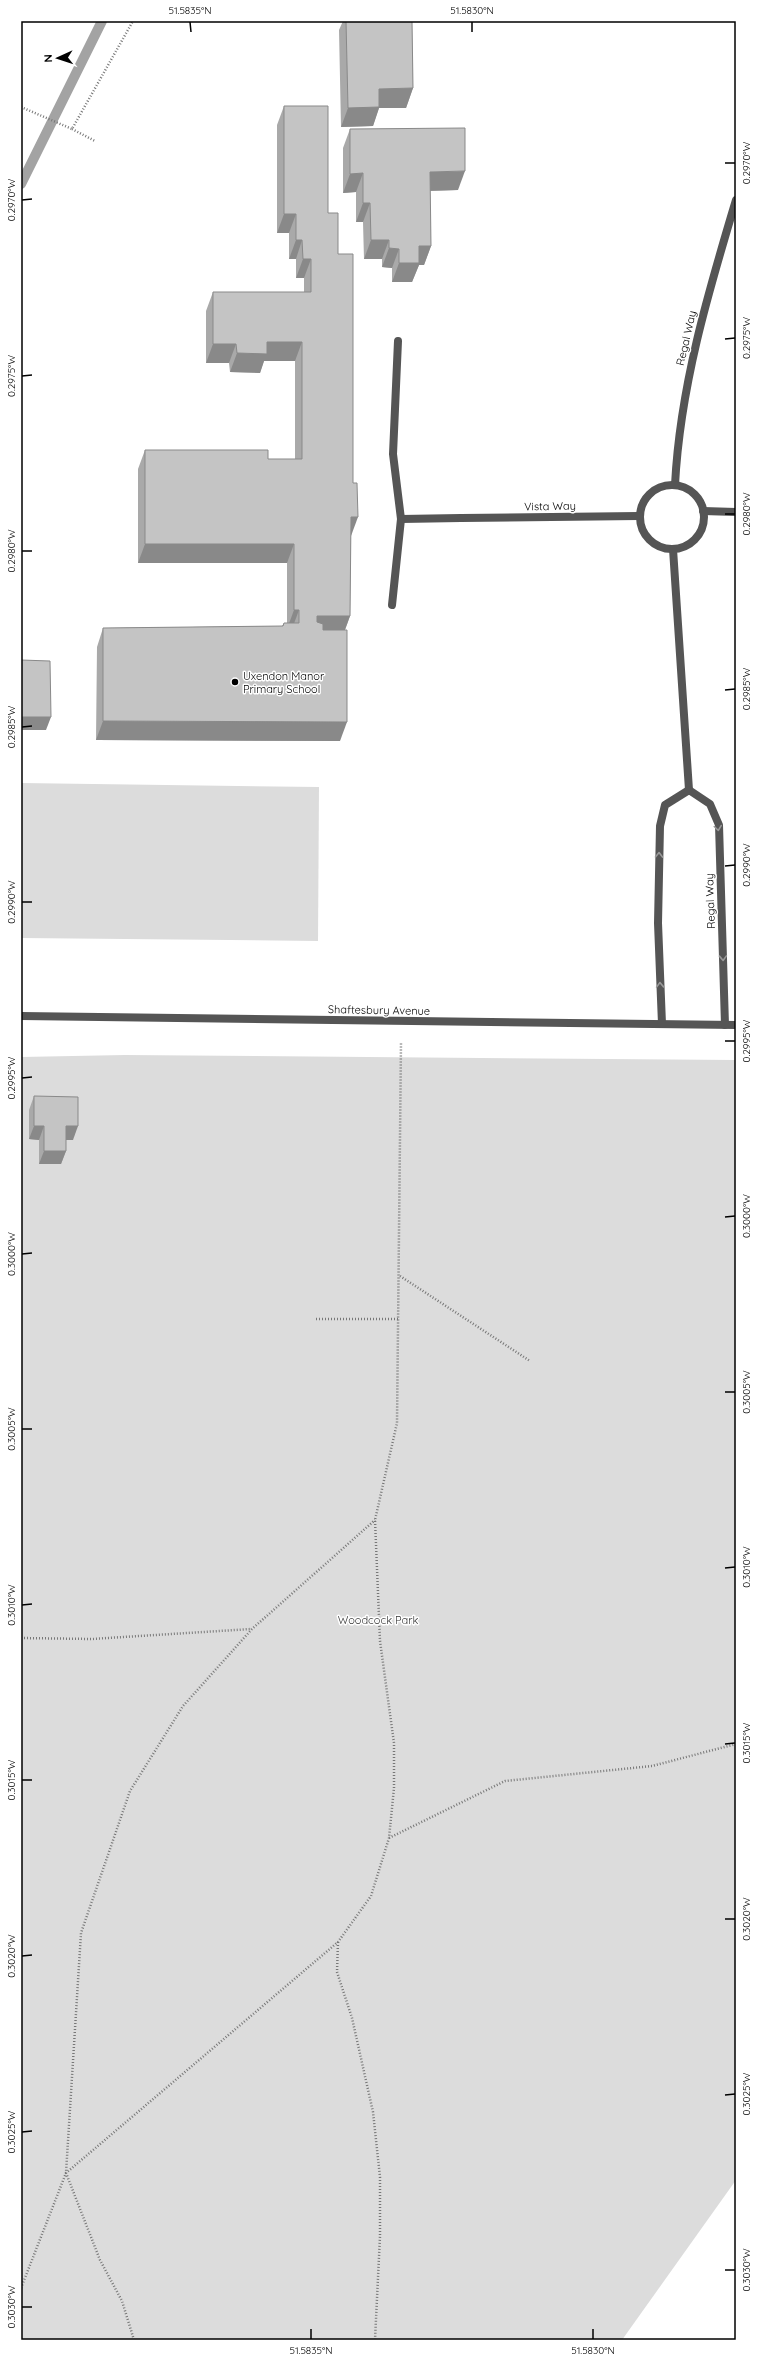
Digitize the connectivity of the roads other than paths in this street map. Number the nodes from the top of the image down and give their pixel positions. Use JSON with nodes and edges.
{"nodes":[{"id":1,"x":736,"y":200,"type":"edge"},
{"id":2,"x":398,"y":341,"type":"dead end"},
{"id":3,"x":676,"y":485,"type":"junction"},
{"id":4,"x":703,"y":511,"type":"junction"},
{"id":5,"x":736,"y":512,"type":"edge"},
{"id":6,"x":639,"y":516,"type":"junction"},
{"id":7,"x":401,"y":519,"type":"junction"},
{"id":8,"x":673,"y":549,"type":"junction"},
{"id":9,"x":392,"y":605,"type":"dead end"},
{"id":10,"x":689,"y":790,"type":"junction"},
{"id":11,"x":21,"y":1016,"type":"edge"},
{"id":12,"x":662,"y":1024,"type":"junction"},
{"id":13,"x":725,"y":1025,"type":"junction"},
{"id":14,"x":736,"y":1026,"type":"edge"}],
"edges":[{"from":1,"to":3,"type":"street","name":"Regal Way"},
{"from":2,"to":7,"type":"street"},
{"from":3,"to":4,"type":"street"},
{"from":3,"to":6,"type":"street"},
{"from":4,"to":5,"type":"street"},
{"from":4,"to":8,"type":"street"},
{"from":6,"to":7,"type":"street","name":"Vista Way"},
{"from":6,"to":8,"type":"street"},
{"from":7,"to":9,"type":"street"},
{"from":8,"to":10,"type":"street"},
{"from":12,"to":10,"type":"street","one_way":true},
{"from":10,"to":13,"type":"street","name":"Regal Way","one_way":true},
{"from":11,"to":12,"type":"street","name":"Shaftesbury Avenue"},
{"from":12,"to":13,"type":"street","name":"Shaftesbury Avenue"},
{"from":13,"to":14,"type":"street","name":"Shaftesbury Avenue"}]}
